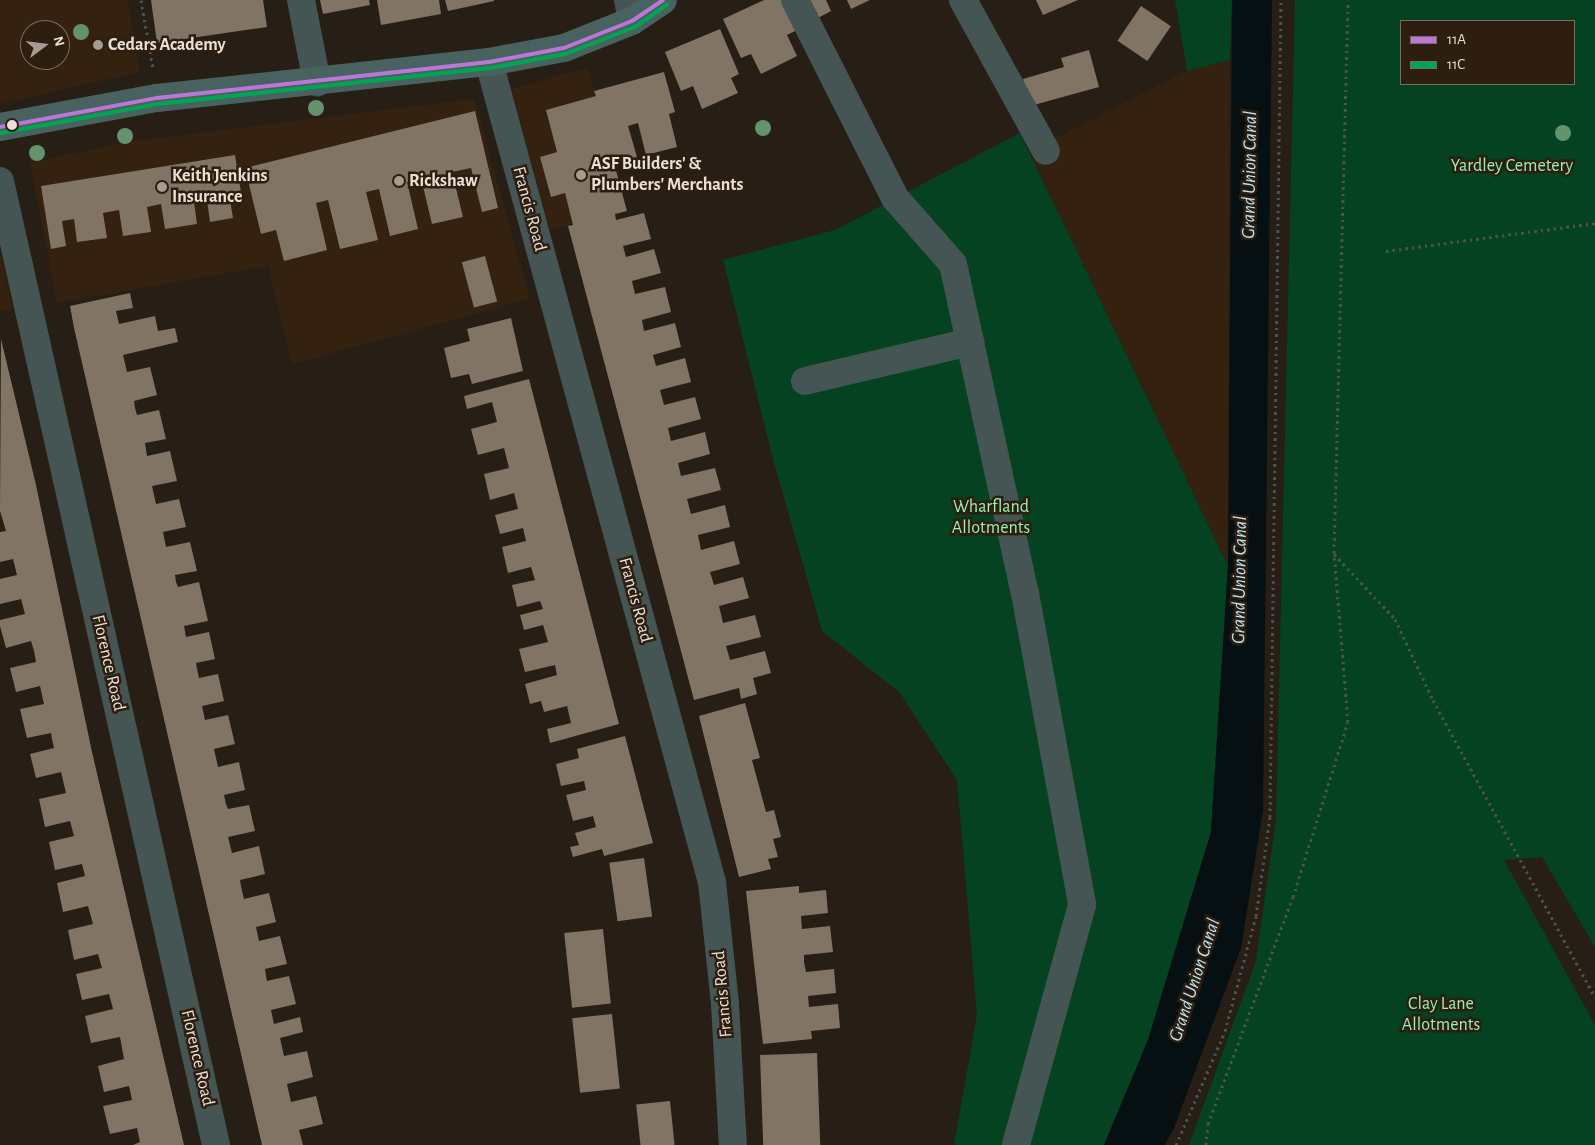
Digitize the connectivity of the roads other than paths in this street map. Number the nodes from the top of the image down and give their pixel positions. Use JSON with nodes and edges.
{"nodes":[{"id":1,"x":301,"y":0,"type":"edge"},
{"id":2,"x":662,"y":0,"type":"edge"},
{"id":3,"x":795,"y":0,"type":"edge"},
{"id":4,"x":963,"y":0,"type":"edge"},
{"id":5,"x":630,"y":10,"type":"edge"},
{"id":6,"x":489,"y":62,"type":"junction"},
{"id":7,"x":317,"y":82,"type":"junction"},
{"id":8,"x":0,"y":127,"type":"edge"},
{"id":9,"x":1046,"y":150,"type":"dead end"},
{"id":10,"x":0,"y":181,"type":"edge"},
{"id":11,"x":970,"y":342,"type":"junction"},
{"id":12,"x":805,"y":381,"type":"dead end"},
{"id":13,"x":1016,"y":1144,"type":"dead end"},
{"id":14,"x":216,"y":1145,"type":"edge"},
{"id":15,"x":733,"y":1145,"type":"edge"}],
"edges":[{"from":1,"to":7,"type":"street"},
{"from":2,"to":5,"type":"main road"},
{"from":3,"to":11,"type":"street"},
{"from":4,"to":9,"type":"street"},
{"from":5,"to":6,"type":"main road"},
{"from":6,"to":7,"type":"main road"},
{"from":6,"to":15,"type":"street","name":"Francis Road"},
{"from":7,"to":8,"type":"main road"},
{"from":10,"to":14,"type":"street","name":"Florence Road"},
{"from":11,"to":12,"type":"street"},
{"from":11,"to":13,"type":"street"}]}
